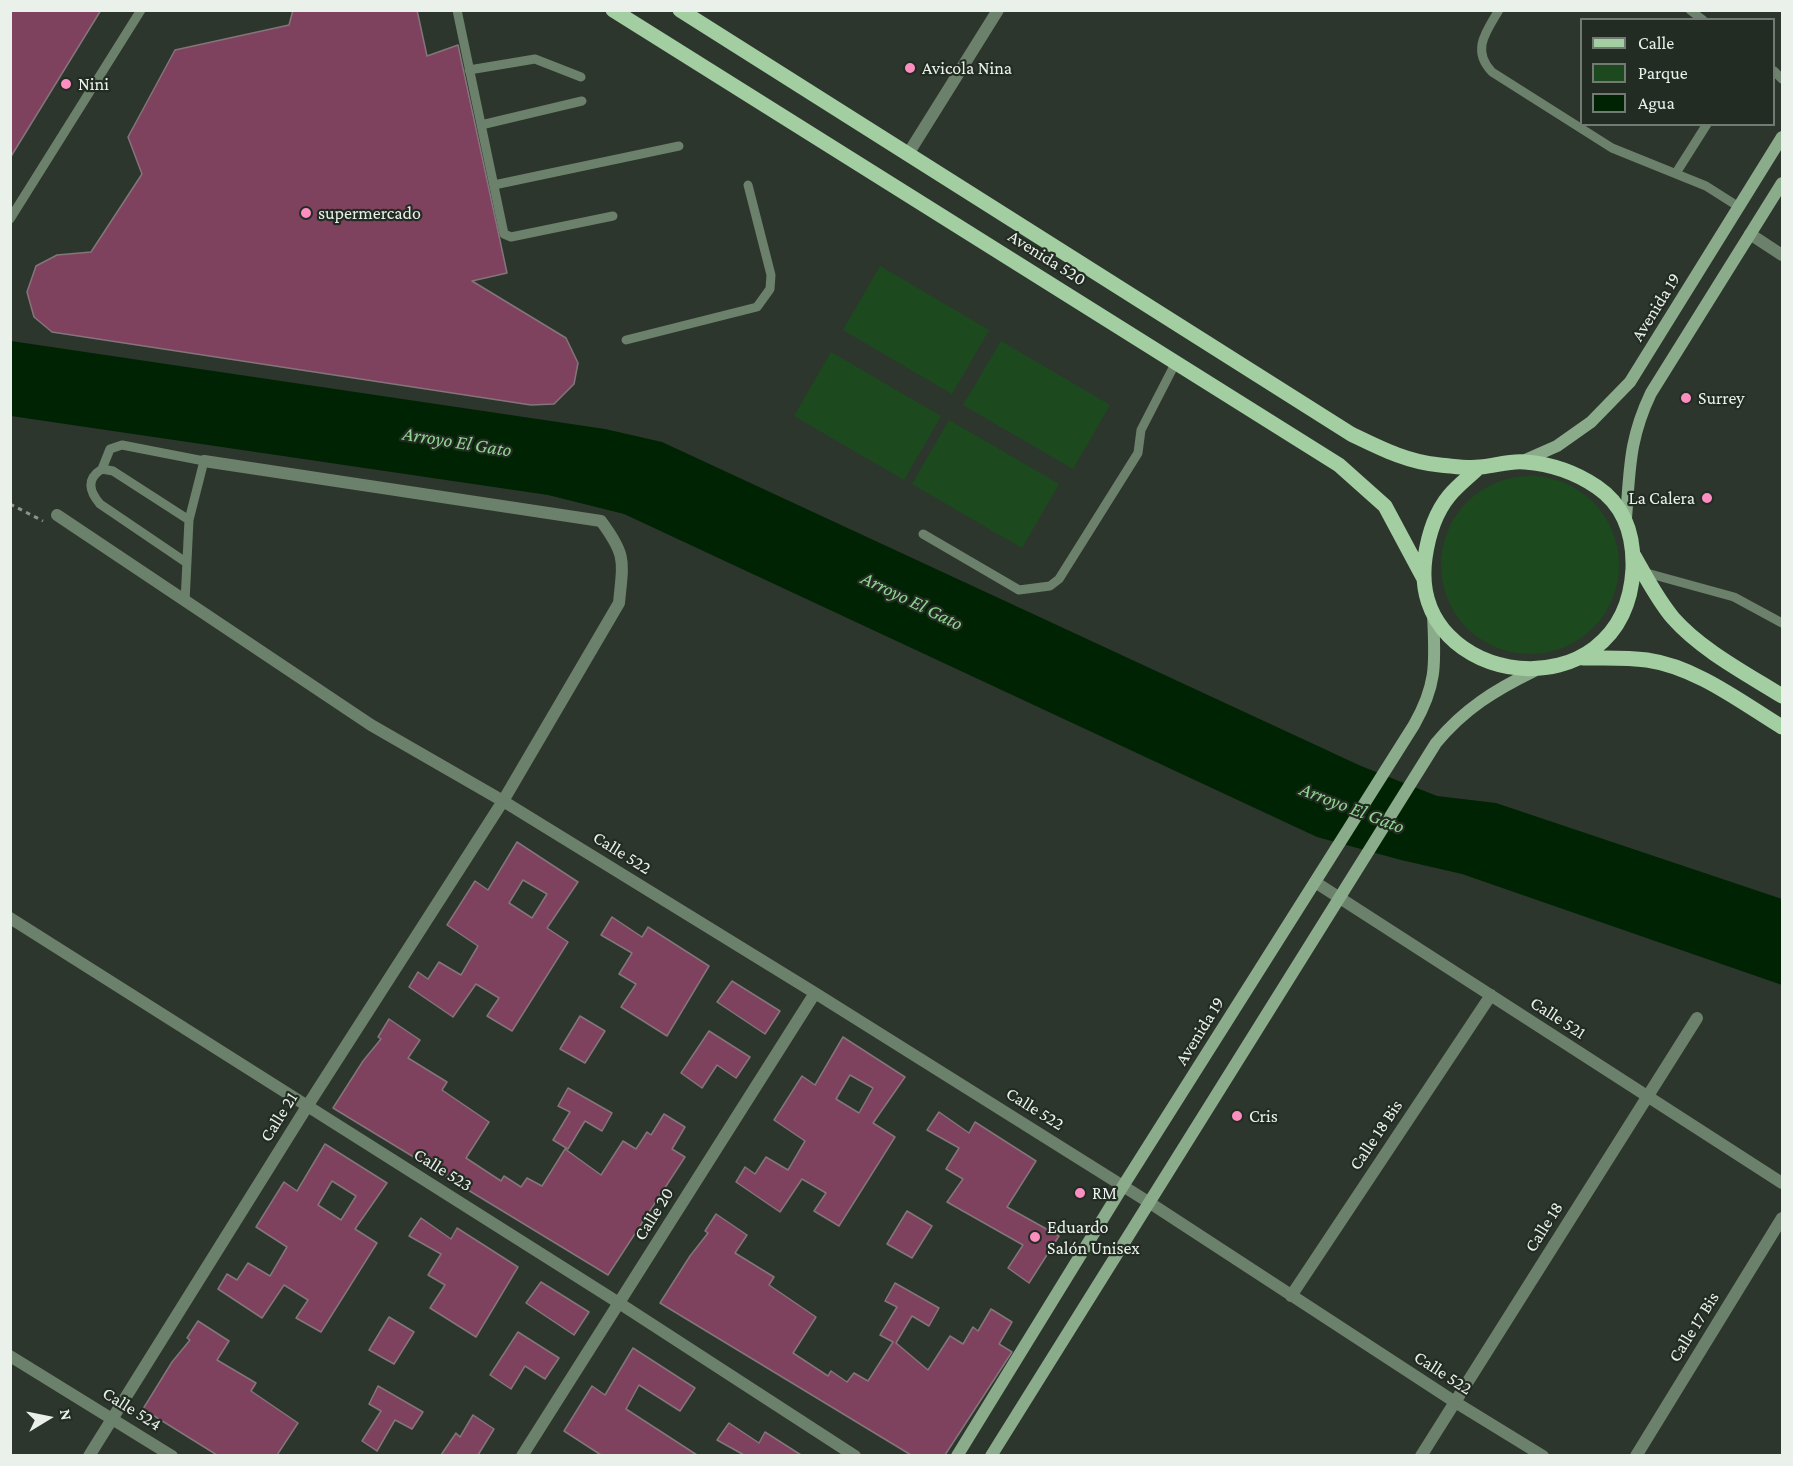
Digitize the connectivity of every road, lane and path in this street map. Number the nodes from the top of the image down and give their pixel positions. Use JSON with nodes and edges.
{"nodes":[{"id":1,"x":141,"y":10,"type":"edge"},
{"id":2,"x":457,"y":10,"type":"edge"},
{"id":3,"x":613,"y":10,"type":"edge"},
{"id":4,"x":680,"y":10,"type":"edge"},
{"id":5,"x":998,"y":10,"type":"edge"},
{"id":6,"x":1499,"y":10,"type":"edge"},
{"id":7,"x":469,"y":69,"type":"junction"},
{"id":8,"x":581,"y":77,"type":"dead end"},
{"id":9,"x":582,"y":101,"type":"dead end"},
{"id":10,"x":481,"y":125,"type":"junction"},
{"id":11,"x":1706,"y":126,"type":"edge"},
{"id":12,"x":1782,"y":137,"type":"edge"},
{"id":13,"x":679,"y":146,"type":"dead end"},
{"id":14,"x":908,"y":154,"type":"junction"},
{"id":15,"x":1676,"y":173,"type":"junction"},
{"id":16,"x":1782,"y":183,"type":"edge"},
{"id":17,"x":748,"y":184,"type":"dead end"},
{"id":18,"x":494,"y":185,"type":"junction"},
{"id":19,"x":1739,"y":207,"type":"junction"},
{"id":20,"x":613,"y":216,"type":"dead end"},
{"id":21,"x":10,"y":219,"type":"edge"},
{"id":22,"x":1750,"y":234,"type":"junction"},
{"id":23,"x":1782,"y":255,"type":"edge"},
{"id":24,"x":626,"y":340,"type":"dead end"},
{"id":25,"x":1176,"y":362,"type":"junction"},
{"id":26,"x":204,"y":461,"type":"junction"},
{"id":27,"x":1523,"y":461,"type":"junction"},
{"id":28,"x":1478,"y":468,"type":"junction"},
{"id":29,"x":102,"y":469,"type":"junction"},
{"id":30,"x":10,"y":504,"type":"edge"},
{"id":31,"x":57,"y":514,"type":"joint"},
{"id":32,"x":1626,"y":518,"type":"junction"},
{"id":33,"x":189,"y":520,"type":"junction"},
{"id":34,"x":923,"y":534,"type":"dead end"},
{"id":35,"x":1634,"y":556,"type":"junction"},
{"id":36,"x":187,"y":563,"type":"junction"},
{"id":37,"x":1643,"y":572,"type":"junction"},
{"id":38,"x":1423,"y":577,"type":"junction"},
{"id":39,"x":185,"y":602,"type":"junction"},
{"id":40,"x":1433,"y":614,"type":"junction"},
{"id":41,"x":1782,"y":623,"type":"edge"},
{"id":42,"x":1583,"y":658,"type":"junction"},
{"id":43,"x":1534,"y":671,"type":"junction"},
{"id":44,"x":1782,"y":696,"type":"edge"},
{"id":45,"x":1782,"y":728,"type":"edge"},
{"id":46,"x":503,"y":801,"type":"junction"},
{"id":47,"x":1315,"y":882,"type":"junction"},
{"id":48,"x":1339,"y":895,"type":"junction"},
{"id":49,"x":10,"y":918,"type":"edge"},
{"id":50,"x":815,"y":993,"type":"junction"},
{"id":51,"x":1491,"y":995,"type":"junction"},
{"id":52,"x":1697,"y":1018,"type":"dead end"},
{"id":53,"x":1647,"y":1097,"type":"junction"},
{"id":54,"x":308,"y":1105,"type":"junction"},
{"id":55,"x":1782,"y":1183,"type":"edge"},
{"id":56,"x":1124,"y":1186,"type":"junction"},
{"id":57,"x":1150,"y":1203,"type":"junction"},
{"id":58,"x":1782,"y":1218,"type":"edge"},
{"id":59,"x":1291,"y":1296,"type":"junction"},
{"id":60,"x":619,"y":1303,"type":"junction"},
{"id":61,"x":10,"y":1356,"type":"edge"},
{"id":62,"x":1455,"y":1402,"type":"junction"},
{"id":63,"x":112,"y":1418,"type":"junction"},
{"id":64,"x":89,"y":1455,"type":"edge"},
{"id":65,"x":172,"y":1455,"type":"edge"},
{"id":66,"x":522,"y":1455,"type":"edge"},
{"id":67,"x":855,"y":1455,"type":"edge"},
{"id":68,"x":957,"y":1455,"type":"edge"},
{"id":69,"x":991,"y":1455,"type":"edge"},
{"id":70,"x":1421,"y":1455,"type":"edge"},
{"id":71,"x":1543,"y":1455,"type":"edge"},
{"id":72,"x":1636,"y":1455,"type":"edge"}],
"edges":[{"from":1,"to":21,"type":"lane"},
{"from":2,"to":7,"type":"lane"},
{"from":3,"to":25,"type":"main road","name":"Avenida 520"},
{"from":4,"to":14,"type":"main road","name":"Avenida 520"},
{"from":5,"to":14,"type":"street"},
{"from":6,"to":15,"type":"lane"},
{"from":7,"to":8,"type":"lane"},
{"from":7,"to":10,"type":"lane"},
{"from":9,"to":10,"type":"lane"},
{"from":10,"to":18,"type":"lane"},
{"from":11,"to":15,"type":"lane"},
{"from":12,"to":19,"type":"main road","name":"Avenida 19"},
{"from":13,"to":18,"type":"lane"},
{"from":14,"to":28,"type":"main road","name":"Avenida 520"},
{"from":15,"to":19,"type":"lane"},
{"from":16,"to":22,"type":"main road"},
{"from":17,"to":24,"type":"lane"},
{"from":18,"to":20,"type":"lane"},
{"from":19,"to":27,"type":"main road","name":"Avenida 19"},
{"from":22,"to":23,"type":"street"},
{"from":22,"to":32,"type":"main road"},
{"from":25,"to":34,"type":"lane"},
{"from":25,"to":38,"type":"main road","name":"Avenida 520"},
{"from":26,"to":29,"type":"lane"},
{"from":26,"to":33,"type":"lane"},
{"from":26,"to":46,"type":"street","name":"Calle 21"},
{"from":27,"to":28,"type":"main road"},
{"from":27,"to":32,"type":"main road"},
{"from":28,"to":38,"type":"main road"},
{"from":29,"to":33,"type":"lane"},
{"from":29,"to":36,"type":"lane"},
{"from":30,"to":31,"type":"path"},
{"from":31,"to":39,"type":"street","name":"Calle 522"},
{"from":32,"to":35,"type":"main road"},
{"from":33,"to":36,"type":"lane"},
{"from":35,"to":37,"type":"main road"},
{"from":35,"to":42,"type":"main road"},
{"from":36,"to":39,"type":"lane"},
{"from":37,"to":41,"type":"lane"},
{"from":37,"to":44,"type":"main road"},
{"from":38,"to":40,"type":"main road"},
{"from":39,"to":46,"type":"street","name":"Calle 522"},
{"from":40,"to":43,"type":"main road"},
{"from":40,"to":47,"type":"main road","name":"Avenida 19"},
{"from":42,"to":43,"type":"main road"},
{"from":42,"to":45,"type":"main road"},
{"from":43,"to":48,"type":"main road"},
{"from":46,"to":50,"type":"street","name":"Calle 522"},
{"from":46,"to":54,"type":"street","name":"Calle 21"},
{"from":47,"to":48,"type":"street","name":"Calle 521"},
{"from":47,"to":56,"type":"main road","name":"Avenida 19"},
{"from":48,"to":51,"type":"street","name":"Calle 521"},
{"from":48,"to":57,"type":"main road"},
{"from":49,"to":54,"type":"street","name":"Calle 523"},
{"from":50,"to":56,"type":"street","name":"Calle 522"},
{"from":50,"to":60,"type":"street","name":"Calle 20"},
{"from":51,"to":53,"type":"street","name":"Calle 521"},
{"from":51,"to":59,"type":"street","name":"Calle 18 Bis"},
{"from":52,"to":53,"type":"street","name":"Calle 18"},
{"from":53,"to":55,"type":"street","name":"Calle 521"},
{"from":53,"to":62,"type":"street","name":"Calle 18"},
{"from":54,"to":60,"type":"street","name":"Calle 523"},
{"from":54,"to":63,"type":"street","name":"Calle 21"},
{"from":56,"to":57,"type":"street","name":"Calle 522"},
{"from":56,"to":68,"type":"main road","name":"Avenida 19"},
{"from":57,"to":59,"type":"street","name":"Calle 522"},
{"from":57,"to":69,"type":"main road"},
{"from":58,"to":72,"type":"street","name":"Calle 17 Bis"},
{"from":59,"to":62,"type":"street","name":"Calle 522"},
{"from":60,"to":66,"type":"street","name":"Calle 20"},
{"from":60,"to":67,"type":"street","name":"Calle 523"},
{"from":61,"to":63,"type":"street","name":"Calle 524"},
{"from":62,"to":70,"type":"street","name":"Calle 18"},
{"from":62,"to":71,"type":"street","name":"Calle 522"},
{"from":63,"to":64,"type":"street","name":"Calle 21"},
{"from":63,"to":65,"type":"street","name":"Calle 524"}]}
